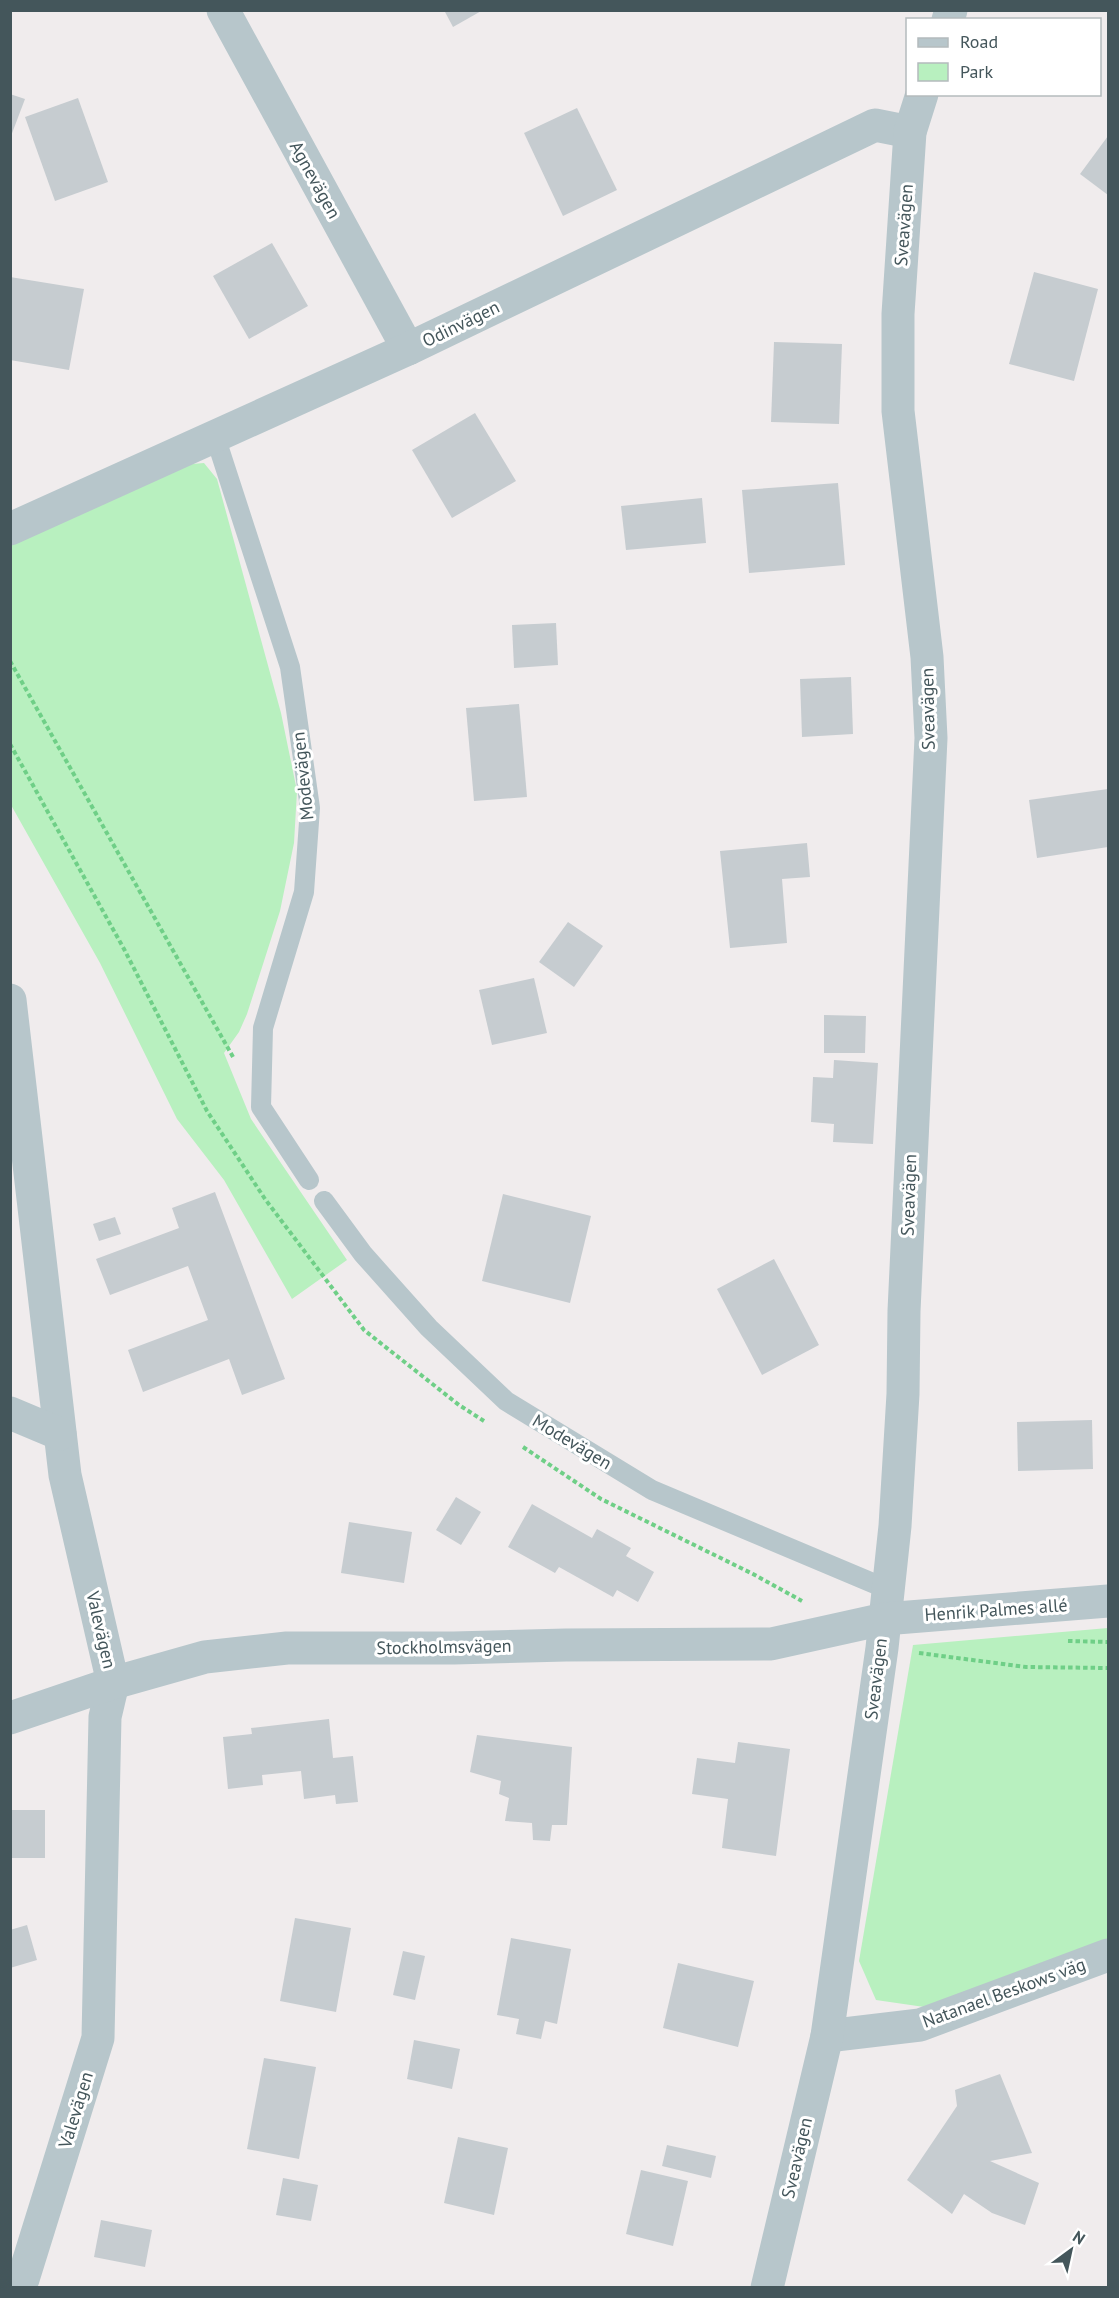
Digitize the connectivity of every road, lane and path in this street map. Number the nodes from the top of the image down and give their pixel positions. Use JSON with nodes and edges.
{"nodes":[{"id":1,"x":223,"y":10,"type":"edge"},
{"id":2,"x":921,"y":96,"type":"edge"},
{"id":3,"x":910,"y":132,"type":"junction"},
{"id":4,"x":408,"y":349,"type":"junction"},
{"id":5,"x":215,"y":436,"type":"junction"},
{"id":6,"x":10,"y":529,"type":"edge"},
{"id":7,"x":10,"y":661,"type":"edge"},
{"id":8,"x":10,"y":1000,"type":"edge"},
{"id":9,"x":261,"y":1107,"type":"junction"},
{"id":10,"x":309,"y":1180,"type":"dead end"},
{"id":11,"x":324,"y":1201,"type":"dead end"},
{"id":12,"x":10,"y":1413,"type":"edge"},
{"id":13,"x":60,"y":1434,"type":"junction"},
{"id":14,"x":1108,"y":1601,"type":"edge"},
{"id":15,"x":884,"y":1618,"type":"junction"},
{"id":16,"x":1108,"y":1668,"type":"edge"},
{"id":17,"x":113,"y":1683,"type":"junction"},
{"id":18,"x":10,"y":1718,"type":"edge"},
{"id":19,"x":1108,"y":1955,"type":"edge"},
{"id":20,"x":827,"y":2036,"type":"junction"},
{"id":21,"x":17,"y":2288,"type":"edge"},
{"id":22,"x":767,"y":2288,"type":"edge"}],
"edges":[{"from":1,"to":4,"type":"street","name":"Agnevägen"},
{"from":2,"to":3,"type":"street","name":"Sveavägen"},
{"from":3,"to":4,"type":"street","name":"Odinvägen"},
{"from":3,"to":15,"type":"street","name":"Sveavägen"},
{"from":4,"to":5,"type":"street","name":"Odinvägen"},
{"from":5,"to":6,"type":"street","name":"Odinvägen"},
{"from":5,"to":9,"type":"lane","name":"Modevägen"},
{"from":7,"to":9,"type":"path"},
{"from":8,"to":13,"type":"street","name":"Valevägen"},
{"from":9,"to":10,"type":"lane"},
{"from":11,"to":15,"type":"lane","name":"Modevägen"},
{"from":12,"to":13,"type":"street"},
{"from":13,"to":17,"type":"street","name":"Valevägen"},
{"from":14,"to":15,"type":"street","name":"Henrik Palmes allé"},
{"from":15,"to":16,"type":"path"},
{"from":15,"to":17,"type":"street","name":"Stockholmsvägen"},
{"from":15,"to":20,"type":"street","name":"Sveavägen"},
{"from":17,"to":18,"type":"street","name":"Stockholmsvägen"},
{"from":17,"to":21,"type":"street","name":"Valevägen"},
{"from":19,"to":20,"type":"street","name":"Natanael Beskows väg"},
{"from":20,"to":22,"type":"street","name":"Sveavägen"}]}
